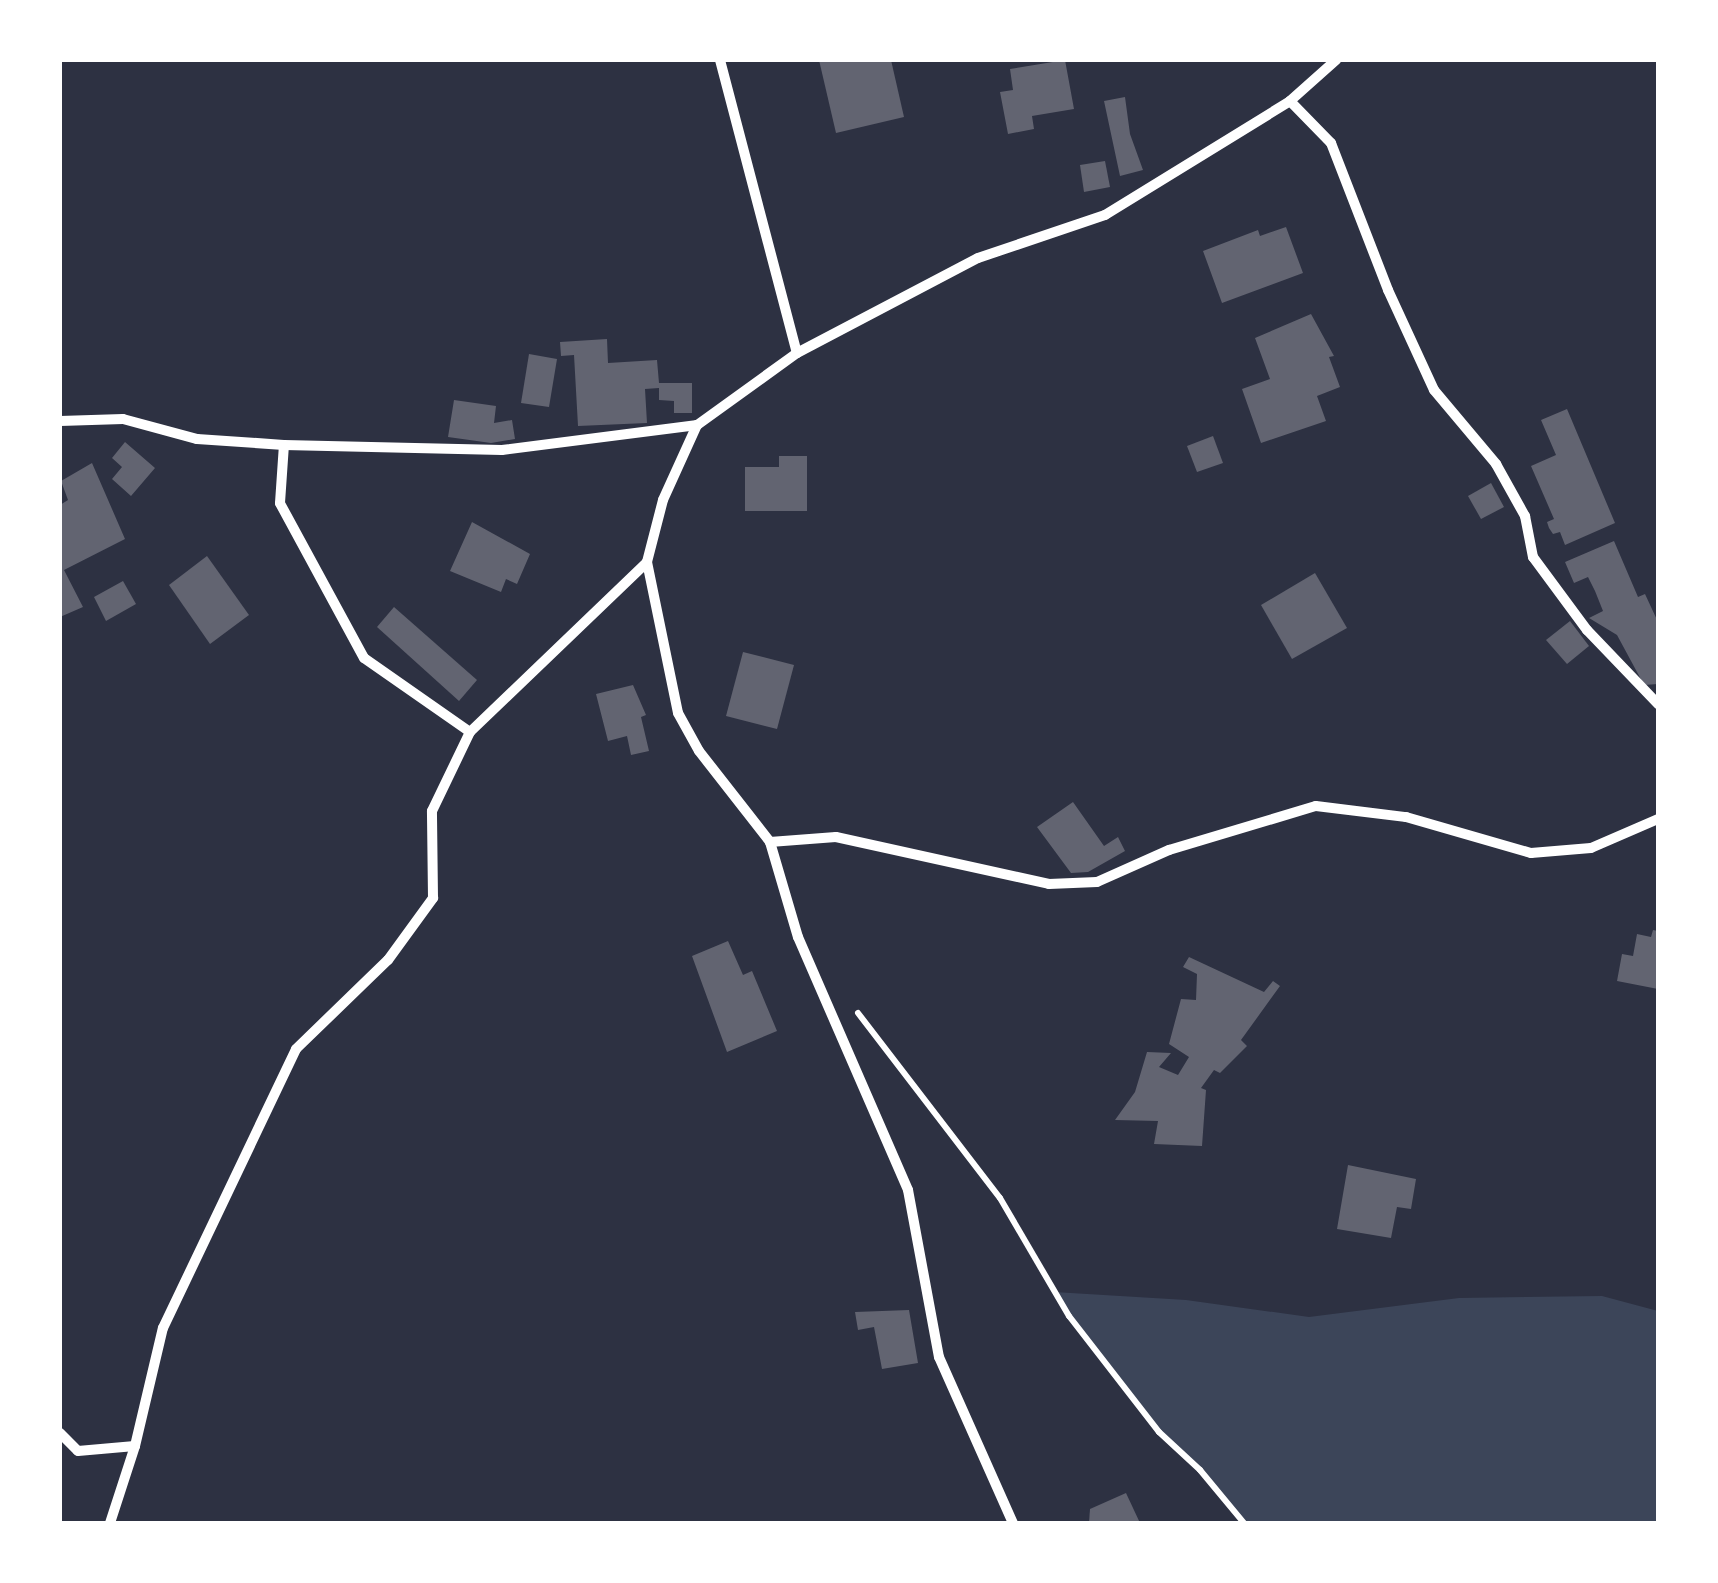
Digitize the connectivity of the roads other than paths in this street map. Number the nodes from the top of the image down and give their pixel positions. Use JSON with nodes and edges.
{"nodes":[{"id":1,"x":720,"y":60,"type":"edge"},
{"id":2,"x":1336,"y":60,"type":"edge"},
{"id":3,"x":1290,"y":101,"type":"junction"},
{"id":4,"x":797,"y":354,"type":"junction"},
{"id":5,"x":60,"y":421,"type":"edge"},
{"id":6,"x":698,"y":425,"type":"junction"},
{"id":7,"x":284,"y":445,"type":"junction"},
{"id":8,"x":646,"y":562,"type":"junction"},
{"id":9,"x":1658,"y":704,"type":"edge"},
{"id":10,"x":470,"y":732,"type":"junction"},
{"id":11,"x":1658,"y":819,"type":"edge"},
{"id":12,"x":770,"y":842,"type":"junction"},
{"id":13,"x":60,"y":1433,"type":"edge"},
{"id":14,"x":134,"y":1446,"type":"junction"},
{"id":15,"x":110,"y":1523,"type":"edge"},
{"id":16,"x":1013,"y":1523,"type":"edge"}],
"edges":[{"from":1,"to":4,"type":"street"},
{"from":2,"to":3,"type":"street"},
{"from":3,"to":4,"type":"street"},
{"from":3,"to":9,"type":"street"},
{"from":4,"to":6,"type":"street"},
{"from":5,"to":7,"type":"street"},
{"from":6,"to":7,"type":"street"},
{"from":6,"to":8,"type":"street"},
{"from":7,"to":10,"type":"street"},
{"from":8,"to":10,"type":"street"},
{"from":8,"to":12,"type":"street"},
{"from":10,"to":14,"type":"street"},
{"from":11,"to":12,"type":"street"},
{"from":12,"to":16,"type":"street"},
{"from":13,"to":14,"type":"street"},
{"from":14,"to":15,"type":"street"}]}
